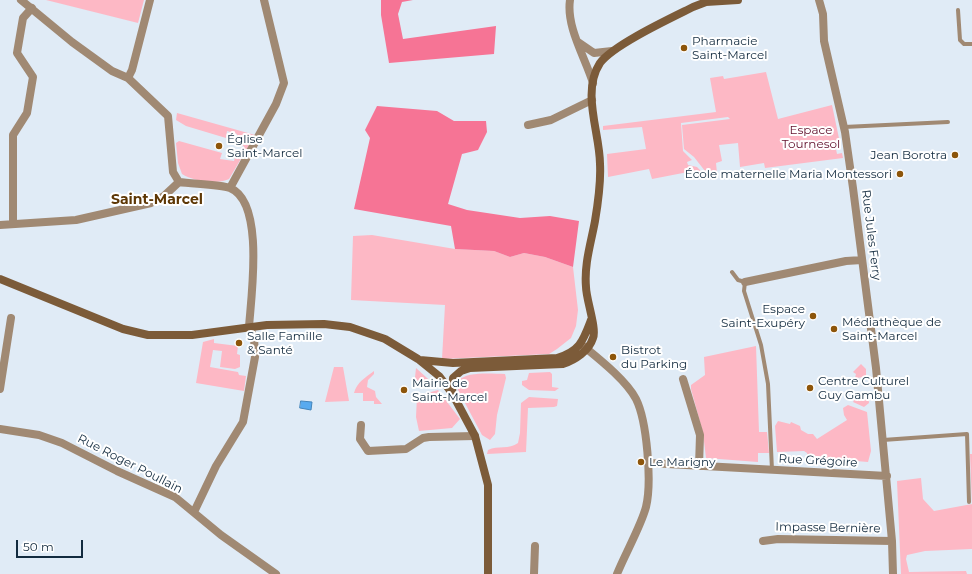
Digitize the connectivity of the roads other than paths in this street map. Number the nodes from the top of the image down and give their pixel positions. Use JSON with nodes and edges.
{"nodes":[{"id":1,"x":21,"y":0,"type":"edge"},
{"id":2,"x":150,"y":0,"type":"edge"},
{"id":3,"x":264,"y":0,"type":"edge"},
{"id":4,"x":570,"y":0,"type":"edge"},
{"id":5,"x":738,"y":0,"type":"edge"},
{"id":6,"x":819,"y":0,"type":"edge"},
{"id":7,"x":32,"y":8,"type":"junction"},
{"id":8,"x":958,"y":10,"type":"dead end"},
{"id":9,"x":576,"y":40,"type":"junction"},
{"id":10,"x":972,"y":44,"type":"edge"},
{"id":11,"x":612,"y":51,"type":"junction"},
{"id":12,"x":128,"y":78,"type":"junction"},
{"id":13,"x":593,"y":83,"type":"junction"},
{"id":14,"x":592,"y":100,"type":"junction"},
{"id":15,"x":948,"y":122,"type":"dead end"},
{"id":16,"x":528,"y":125,"type":"dead end"},
{"id":17,"x":844,"y":127,"type":"junction"},
{"id":18,"x":179,"y":182,"type":"junction"},
{"id":19,"x":230,"y":188,"type":"junction"},
{"id":20,"x":13,"y":224,"type":"junction"},
{"id":21,"x":0,"y":225,"type":"edge"},
{"id":22,"x":862,"y":260,"type":"junction"},
{"id":23,"x":732,"y":272,"type":"dead end"},
{"id":24,"x":0,"y":279,"type":"edge"},
{"id":25,"x":745,"y":282,"type":"junction"},
{"id":26,"x":11,"y":318,"type":"dead end"},
{"id":27,"x":249,"y":327,"type":"junction"},
{"id":28,"x":583,"y":346,"type":"junction"},
{"id":29,"x":418,"y":359,"type":"junction"},
{"id":30,"x":453,"y":363,"type":"junction"},
{"id":31,"x":439,"y":376,"type":"junction"},
{"id":32,"x":683,"y":379,"type":"dead end"},
{"id":33,"x":0,"y":389,"type":"edge"},
{"id":34,"x":452,"y":393,"type":"junction"},
{"id":35,"x":361,"y":425,"type":"dead end"},
{"id":36,"x":0,"y":429,"type":"edge"},
{"id":37,"x":475,"y":436,"type":"junction"},
{"id":38,"x":883,"y":440,"type":"junction"},
{"id":39,"x":649,"y":463,"type":"junction"},
{"id":40,"x":699,"y":466,"type":"junction"},
{"id":41,"x":772,"y":470,"type":"junction"},
{"id":42,"x":887,"y":476,"type":"junction"},
{"id":43,"x":969,"y":502,"type":"dead end"},
{"id":44,"x":194,"y":512,"type":"junction"},
{"id":45,"x":763,"y":541,"type":"dead end"},
{"id":46,"x":892,"y":541,"type":"junction"},
{"id":47,"x":535,"y":546,"type":"dead end"},
{"id":48,"x":276,"y":574,"type":"edge"},
{"id":49,"x":488,"y":574,"type":"edge"},
{"id":50,"x":534,"y":574,"type":"edge"},
{"id":51,"x":617,"y":574,"type":"edge"},
{"id":52,"x":893,"y":574,"type":"edge"}],
"edges":[{"from":1,"to":7,"type":"street"},
{"from":2,"to":12,"type":"street"},
{"from":3,"to":19,"type":"street"},
{"from":4,"to":9,"type":"street"},
{"from":5,"to":11,"type":"street"},
{"from":6,"to":17,"type":"street","name":"Rue Jules Ferry"},
{"from":7,"to":12,"type":"street"},
{"from":7,"to":20,"type":"street"},
{"from":8,"to":10,"type":"lane"},
{"from":9,"to":11,"type":"street"},
{"from":9,"to":13,"type":"street"},
{"from":11,"to":13,"type":"street"},
{"from":12,"to":18,"type":"street"},
{"from":13,"to":14,"type":"street"},
{"from":14,"to":16,"type":"street"},
{"from":14,"to":28,"type":"street"},
{"from":15,"to":17,"type":"lane"},
{"from":17,"to":22,"type":"street","name":"Rue Jules Ferry"},
{"from":18,"to":19,"type":"street"},
{"from":18,"to":20,"type":"street"},
{"from":19,"to":27,"type":"street"},
{"from":20,"to":21,"type":"street"},
{"from":22,"to":25,"type":"street"},
{"from":22,"to":38,"type":"street","name":"Rue Jules Ferry"},
{"from":23,"to":25,"type":"lane"},
{"from":24,"to":27,"type":"street"},
{"from":25,"to":41,"type":"lane"},
{"from":26,"to":33,"type":"street"},
{"from":27,"to":29,"type":"street"},
{"from":27,"to":44,"type":"street"},
{"from":28,"to":30,"type":"street"},
{"from":28,"to":34,"type":"street"},
{"from":28,"to":39,"type":"street"},
{"from":29,"to":30,"type":"street"},
{"from":29,"to":31,"type":"street"},
{"from":30,"to":31,"type":"street"},
{"from":31,"to":34,"type":"street"},
{"from":32,"to":40,"type":"street"},
{"from":34,"to":37,"type":"street"},
{"from":35,"to":37,"type":"street"},
{"from":36,"to":44,"type":"street","name":"Rue Roger Poullain"},
{"from":37,"to":49,"type":"street"},
{"from":38,"to":42,"type":"street","name":"Rue Jules Ferry"},
{"from":38,"to":43,"type":"lane"},
{"from":39,"to":40,"type":"street","name":"Rue Grégoire"},
{"from":39,"to":51,"type":"street"},
{"from":40,"to":41,"type":"street","name":"Rue Grégoire"},
{"from":41,"to":42,"type":"street","name":"Rue Grégoire"},
{"from":42,"to":46,"type":"street"},
{"from":44,"to":48,"type":"street","name":"Rue Roger Poullain"},
{"from":45,"to":46,"type":"street","name":"Impasse Bernière"},
{"from":46,"to":52,"type":"street"},
{"from":47,"to":50,"type":"street"}]}
